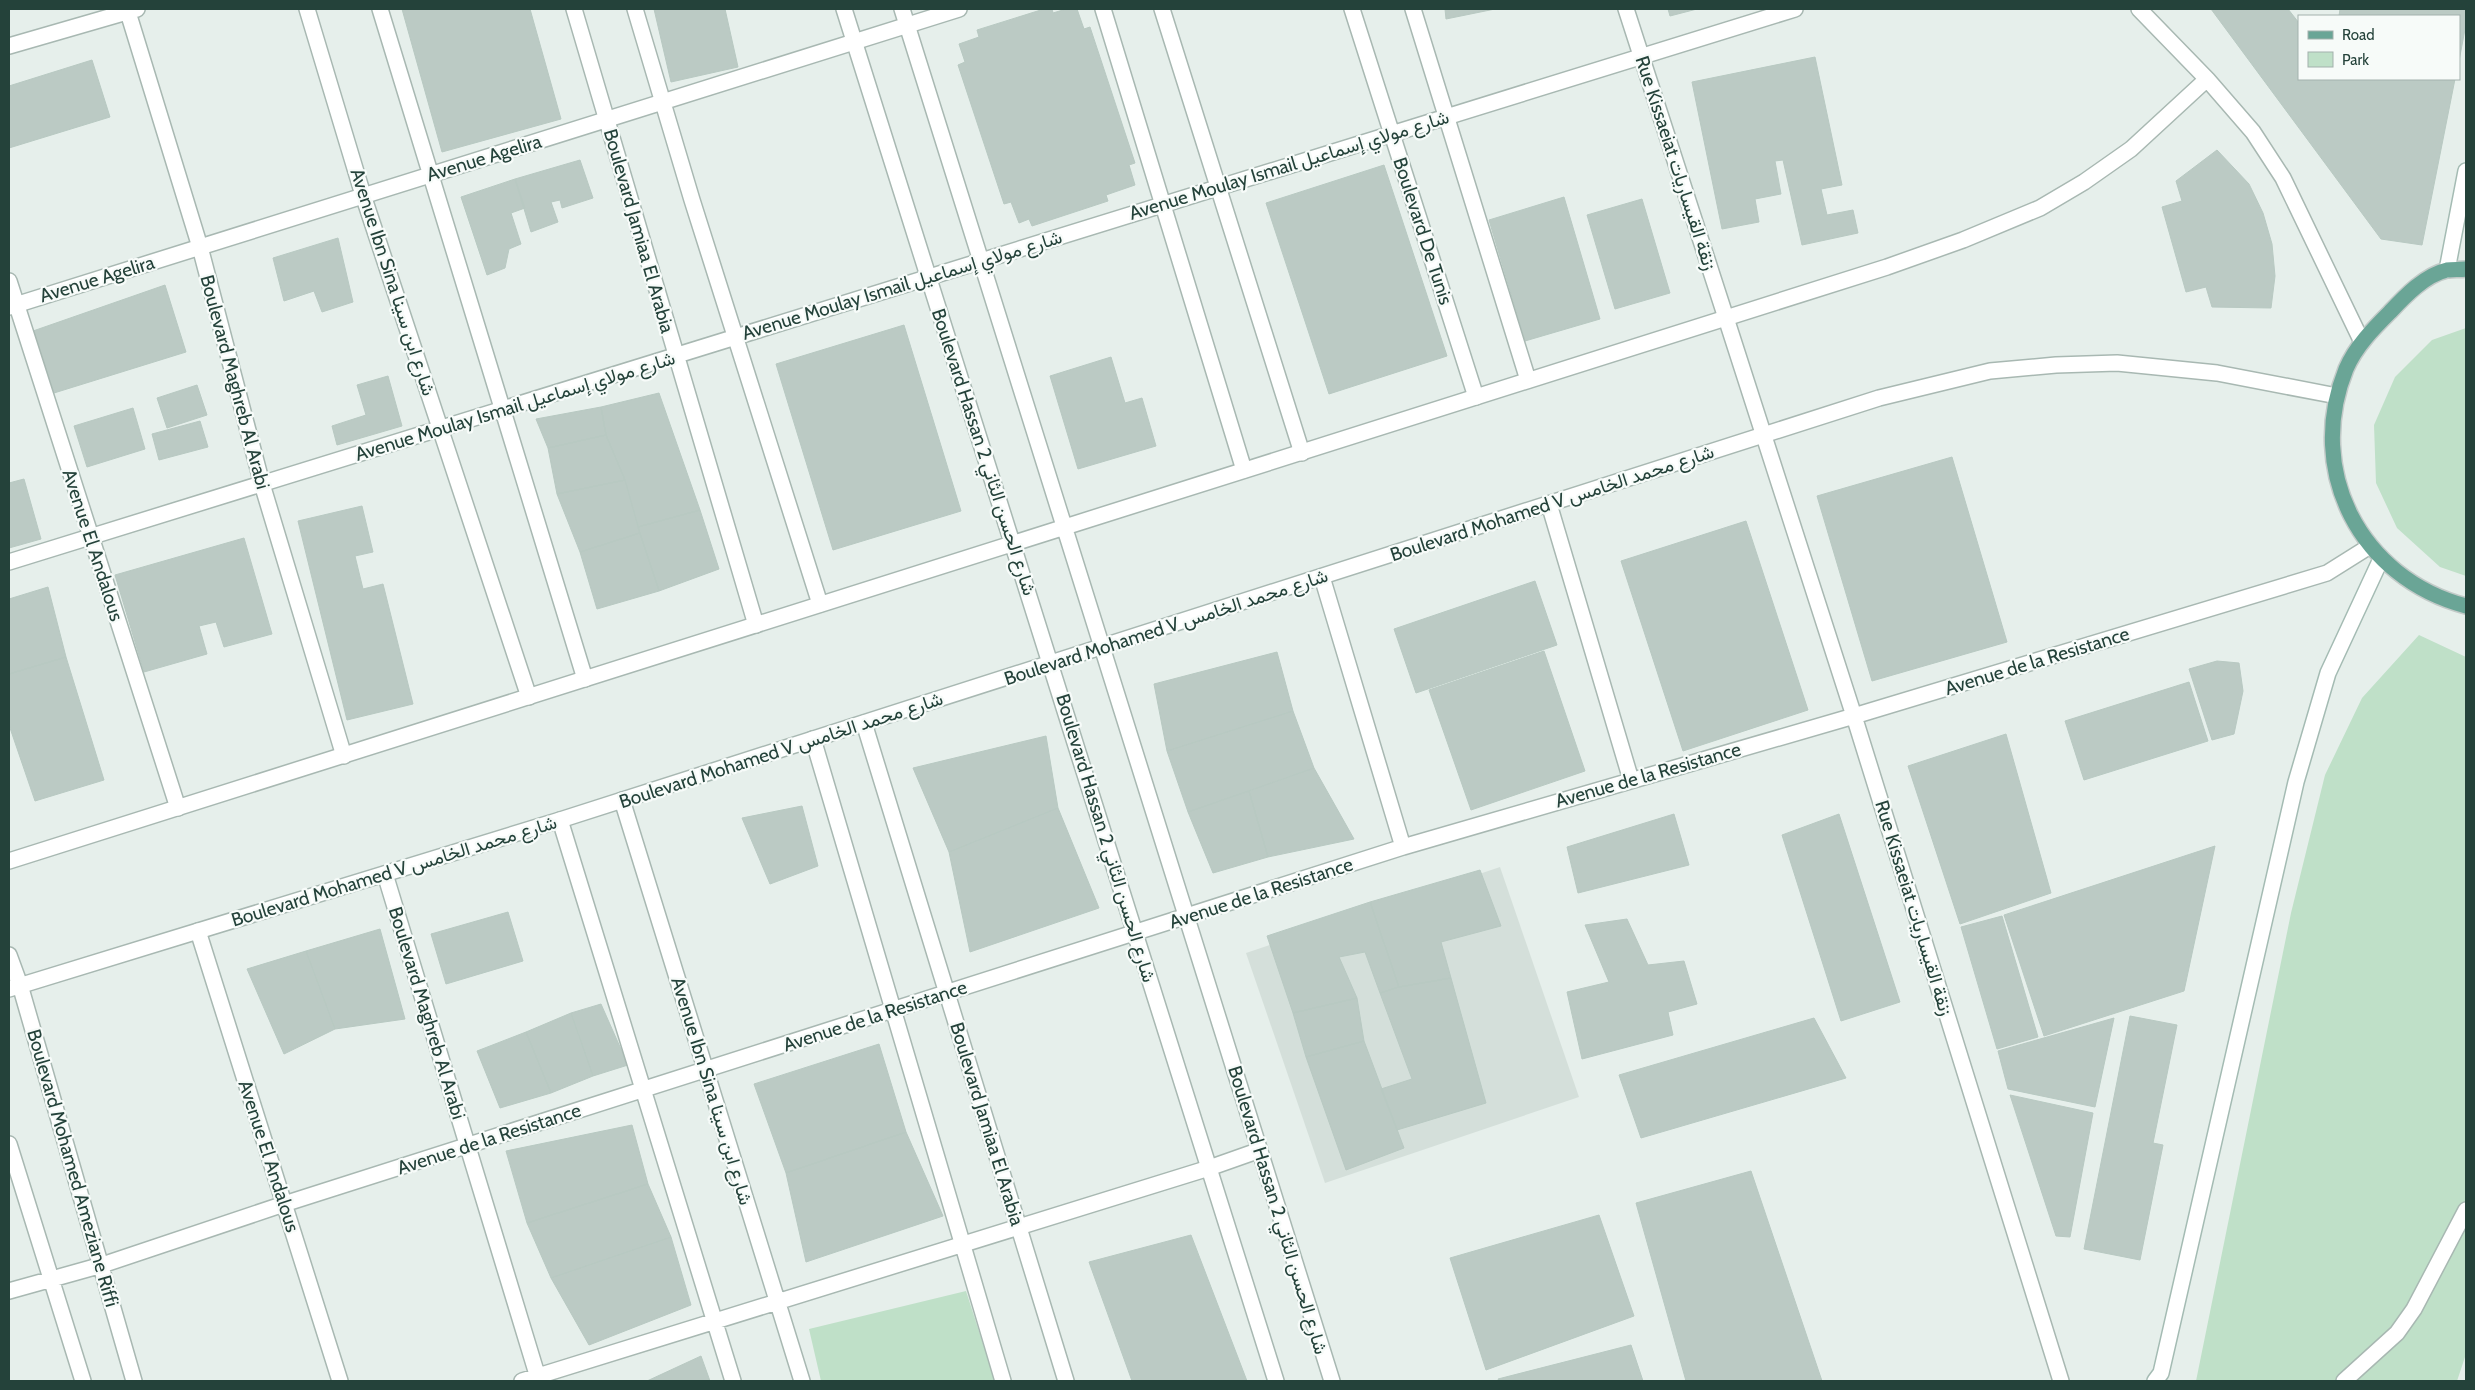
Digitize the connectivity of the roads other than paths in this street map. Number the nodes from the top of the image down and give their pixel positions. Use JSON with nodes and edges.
{"nodes":[{"id":1,"x":307,"y":9,"type":"edge"},
{"id":2,"x":380,"y":9,"type":"edge"},
{"id":3,"x":574,"y":9,"type":"edge"},
{"id":4,"x":635,"y":9,"type":"edge"},
{"id":5,"x":844,"y":9,"type":"edge"},
{"id":6,"x":902,"y":9,"type":"edge"},
{"id":7,"x":958,"y":9,"type":"edge"},
{"id":8,"x":1103,"y":9,"type":"edge"},
{"id":9,"x":1162,"y":9,"type":"edge"},
{"id":10,"x":1352,"y":9,"type":"edge"},
{"id":11,"x":1413,"y":9,"type":"edge"},
{"id":12,"x":1626,"y":9,"type":"edge"},
{"id":13,"x":1795,"y":9,"type":"edge"},
{"id":14,"x":2139,"y":9,"type":"edge"},
{"id":15,"x":131,"y":10,"type":"edge"},
{"id":16,"x":907,"y":25,"type":"junction"},
{"id":17,"x":854,"y":42,"type":"junction"},
{"id":18,"x":9,"y":46,"type":"edge"},
{"id":19,"x":1641,"y":56,"type":"junction"},
{"id":20,"x":2207,"y":78,"type":"junction"},
{"id":21,"x":662,"y":101,"type":"junction"},
{"id":22,"x":1446,"y":116,"type":"junction"},
{"id":23,"x":606,"y":119,"type":"junction"},
{"id":24,"x":1392,"y":133,"type":"junction"},
{"id":25,"x":2466,"y":171,"type":"edge"},
{"id":26,"x":431,"y":174,"type":"junction"},
{"id":27,"x":1218,"y":186,"type":"junction"},
{"id":28,"x":363,"y":195,"type":"junction"},
{"id":29,"x":1163,"y":204,"type":"junction"},
{"id":30,"x":200,"y":247,"type":"junction"},
{"id":31,"x":981,"y":260,"type":"junction"},
{"id":32,"x":2466,"y":269,"type":"edge"},
{"id":33,"x":2447,"y":270,"type":"junction"},
{"id":34,"x":929,"y":277,"type":"junction"},
{"id":35,"x":9,"y":281,"type":"edge"},
{"id":36,"x":12,"y":306,"type":"edge"},
{"id":37,"x":1726,"y":318,"type":"junction"},
{"id":38,"x":736,"y":338,"type":"junction"},
{"id":39,"x":2362,"y":342,"type":"junction"},
{"id":40,"x":676,"y":356,"type":"junction"},
{"id":41,"x":1528,"y":380,"type":"junction"},
{"id":42,"x":2337,"y":396,"type":"junction"},
{"id":43,"x":1476,"y":397,"type":"junction"},
{"id":44,"x":503,"y":410,"type":"junction"},
{"id":45,"x":441,"y":429,"type":"junction"},
{"id":46,"x":1763,"y":436,"type":"junction"},
{"id":47,"x":1302,"y":453,"type":"junction"},
{"id":48,"x":1244,"y":470,"type":"junction"},
{"id":49,"x":262,"y":484,"type":"junction"},
{"id":50,"x":1549,"y":504,"type":"junction"},
{"id":51,"x":1065,"y":527,"type":"junction"},
{"id":52,"x":91,"y":538,"type":"junction"},
{"id":53,"x":1013,"y":544,"type":"junction"},
{"id":54,"x":2370,"y":546,"type":"junction"},
{"id":55,"x":2381,"y":559,"type":"junction"},
{"id":56,"x":9,"y":562,"type":"edge"},
{"id":57,"x":1322,"y":577,"type":"junction"},
{"id":58,"x":2445,"y":600,"type":"junction"},
{"id":59,"x":820,"y":604,"type":"junction"},
{"id":60,"x":2466,"y":606,"type":"edge"},
{"id":61,"x":2466,"y":614,"type":"edge"},
{"id":62,"x":756,"y":625,"type":"junction"},
{"id":63,"x":1103,"y":647,"type":"junction"},
{"id":64,"x":1051,"y":664,"type":"junction"},
{"id":65,"x":585,"y":679,"type":"junction"},
{"id":66,"x":529,"y":697,"type":"junction"},
{"id":67,"x":1854,"y":716,"type":"junction"},
{"id":68,"x":864,"y":723,"type":"junction"},
{"id":69,"x":813,"y":739,"type":"junction"},
{"id":70,"x":344,"y":756,"type":"junction"},
{"id":71,"x":1631,"y":780,"type":"junction"},
{"id":72,"x":622,"y":800,"type":"junction"},
{"id":73,"x":178,"y":808,"type":"junction"},
{"id":74,"x":560,"y":820,"type":"junction"},
{"id":75,"x":1403,"y":848,"type":"junction"},
{"id":76,"x":9,"y":861,"type":"edge"},
{"id":77,"x":385,"y":874,"type":"junction"},
{"id":78,"x":1187,"y":916,"type":"junction"},
{"id":79,"x":198,"y":931,"type":"junction"},
{"id":80,"x":1135,"y":933,"type":"junction"},
{"id":81,"x":9,"y":955,"type":"edge"},
{"id":82,"x":15,"y":987,"type":"edge"},
{"id":83,"x":947,"y":992,"type":"junction"},
{"id":84,"x":892,"y":1010,"type":"junction"},
{"id":85,"x":706,"y":1070,"type":"junction"},
{"id":86,"x":643,"y":1090,"type":"junction"},
{"id":87,"x":9,"y":1144,"type":"edge"},
{"id":88,"x":467,"y":1146,"type":"junction"},
{"id":89,"x":1260,"y":1150,"type":"junction"},
{"id":90,"x":1209,"y":1168,"type":"junction"},
{"id":91,"x":284,"y":1204,"type":"junction"},
{"id":92,"x":2466,"y":1210,"type":"edge"},
{"id":93,"x":1018,"y":1228,"type":"junction"},
{"id":94,"x":963,"y":1244,"type":"junction"},
{"id":95,"x":102,"y":1265,"type":"junction"},
{"id":96,"x":51,"y":1279,"type":"junction"},
{"id":97,"x":9,"y":1291,"type":"edge"},
{"id":98,"x":777,"y":1302,"type":"junction"},
{"id":99,"x":714,"y":1321,"type":"junction"},
{"id":100,"x":538,"y":1379,"type":"edge"},
{"id":101,"x":2159,"y":1379,"type":"edge"},
{"id":102,"x":83,"y":1381,"type":"edge"},
{"id":103,"x":134,"y":1381,"type":"edge"},
{"id":104,"x":340,"y":1381,"type":"edge"},
{"id":105,"x":522,"y":1381,"type":"edge"},
{"id":106,"x":733,"y":1381,"type":"edge"},
{"id":107,"x":802,"y":1381,"type":"edge"},
{"id":108,"x":1003,"y":1381,"type":"edge"},
{"id":109,"x":1066,"y":1381,"type":"edge"},
{"id":110,"x":1276,"y":1381,"type":"edge"},
{"id":111,"x":1332,"y":1381,"type":"edge"},
{"id":112,"x":2061,"y":1381,"type":"edge"},
{"id":113,"x":2344,"y":1381,"type":"edge"}],
"edges":[{"from":1,"to":28,"type":"street","name":"Avenue Ibn Sina شارع ابن سينا"},
{"from":2,"to":26,"type":"street"},
{"from":3,"to":23,"type":"street","name":"Boulevard Jamiaa El Arabia"},
{"from":4,"to":21,"type":"street"},
{"from":5,"to":17,"type":"street","name":"Boulevard Hassan 2 شارع الحسن الثاني"},
{"from":6,"to":16,"type":"street","name":"Boulevard Hassan 2 شارع الحسن الثاني"},
{"from":7,"to":16,"type":"street","name":"Avenue Agelira"},
{"from":8,"to":29,"type":"street"},
{"from":9,"to":27,"type":"street"},
{"from":10,"to":24,"type":"street","name":"Boulevard De Tunis"},
{"from":11,"to":22,"type":"street"},
{"from":12,"to":19,"type":"street","name":"Rue Kissaeiat زنقة القيساريات"},
{"from":13,"to":19,"type":"street","name":"Avenue Moulay Ismail شارع مولاي إسماعيل"},
{"from":14,"to":20,"type":"street"},
{"from":15,"to":18,"type":"street"},
{"from":15,"to":30,"type":"street","name":"Boulevard Maghreb Al Arabi"},
{"from":16,"to":17,"type":"street","name":"Avenue Agelira"},
{"from":16,"to":31,"type":"street","name":"Boulevard Hassan 2 شارع الحسن الثاني"},
{"from":17,"to":21,"type":"street","name":"Avenue Agelira"},
{"from":17,"to":34,"type":"street","name":"Boulevard Hassan 2 شارع الحسن الثاني"},
{"from":19,"to":22,"type":"street","name":"Avenue Moulay Ismail شارع مولاي إسماعيل"},
{"from":19,"to":37,"type":"street","name":"Rue Kissaeiat زنقة القيساريات"},
{"from":20,"to":37,"type":"street"},
{"from":20,"to":39,"type":"street"},
{"from":21,"to":23,"type":"street","name":"Avenue Agelira"},
{"from":21,"to":38,"type":"street"},
{"from":22,"to":24,"type":"street","name":"Avenue Moulay Ismail شارع مولاي إسماعيل"},
{"from":22,"to":41,"type":"street"},
{"from":23,"to":26,"type":"street","name":"Avenue Agelira"},
{"from":23,"to":40,"type":"street","name":"Boulevard Jamiaa El Arabia"},
{"from":24,"to":27,"type":"street","name":"Avenue Moulay Ismail شارع مولاي إسماعيل"},
{"from":24,"to":43,"type":"street","name":"Boulevard De Tunis"},
{"from":25,"to":33,"type":"street"},
{"from":26,"to":28,"type":"street","name":"Avenue Agelira"},
{"from":26,"to":44,"type":"street"},
{"from":27,"to":29,"type":"street","name":"Avenue Moulay Ismail شارع مولاي إسماعيل"},
{"from":27,"to":47,"type":"street"},
{"from":28,"to":30,"type":"street","name":"Avenue Agelira"},
{"from":28,"to":45,"type":"street","name":"Avenue Ibn Sina شارع ابن سينا"},
{"from":29,"to":31,"type":"street","name":"Avenue Moulay Ismail شارع مولاي إسماعيل"},
{"from":29,"to":48,"type":"street"},
{"from":30,"to":36,"type":"street","name":"Avenue Agelira"},
{"from":30,"to":49,"type":"street","name":"Boulevard Maghreb Al Arabi"},
{"from":31,"to":34,"type":"street","name":"Avenue Moulay Ismail شارع مولاي إسماعيل"},
{"from":31,"to":51,"type":"street","name":"Boulevard Hassan 2 شارع الحسن الثاني"},
{"from":32,"to":33,"type":"main road"},
{"from":33,"to":39,"type":"main road"},
{"from":34,"to":38,"type":"street","name":"Avenue Moulay Ismail شارع مولاي إسماعيل"},
{"from":34,"to":53,"type":"street","name":"Boulevard Hassan 2 شارع الحسن الثاني"},
{"from":35,"to":36,"type":"street","name":"Avenue El Andalous"},
{"from":36,"to":52,"type":"street","name":"Avenue El Andalous"},
{"from":37,"to":41,"type":"street"},
{"from":37,"to":46,"type":"street","name":"Rue Kissaeiat زنقة القيساريات"},
{"from":38,"to":40,"type":"street","name":"Avenue Moulay Ismail شارع مولاي إسماعيل"},
{"from":38,"to":59,"type":"street"},
{"from":39,"to":42,"type":"main road"},
{"from":40,"to":44,"type":"street","name":"Avenue Moulay Ismail شارع مولاي إسماعيل"},
{"from":40,"to":62,"type":"street","name":"Boulevard Jamiaa El Arabia"},
{"from":41,"to":43,"type":"street"},
{"from":42,"to":46,"type":"street","name":"Boulevard Mohamed V شارع محمد الخامس"},
{"from":42,"to":54,"type":"main road"},
{"from":43,"to":47,"type":"street"},
{"from":44,"to":45,"type":"street","name":"Avenue Moulay Ismail شارع مولاي إسماعيل"},
{"from":44,"to":65,"type":"street"},
{"from":45,"to":49,"type":"street","name":"Avenue Moulay Ismail شارع مولاي إسماعيل"},
{"from":45,"to":66,"type":"street","name":"Avenue Ibn Sina شارع ابن سينا"},
{"from":46,"to":50,"type":"street","name":"Boulevard Mohamed V شارع محمد الخامس"},
{"from":46,"to":67,"type":"street","name":"Rue Kissaeiat زنقة القيساريات"},
{"from":47,"to":48,"type":"street"},
{"from":48,"to":51,"type":"street"},
{"from":49,"to":52,"type":"street","name":"Avenue Moulay Ismail شارع مولاي إسماعيل"},
{"from":49,"to":70,"type":"street","name":"Boulevard Maghreb Al Arabi"},
{"from":50,"to":57,"type":"street","name":"Boulevard Mohamed V شارع محمد الخامس"},
{"from":50,"to":71,"type":"street"},
{"from":51,"to":53,"type":"street"},
{"from":51,"to":63,"type":"street","name":"Boulevard Hassan 2 شارع الحسن الثاني"},
{"from":52,"to":56,"type":"street","name":"Avenue Moulay Ismail شارع مولاي إسماعيل"},
{"from":52,"to":73,"type":"street","name":"Avenue El Andalous"},
{"from":53,"to":59,"type":"street"},
{"from":53,"to":64,"type":"street","name":"Boulevard Hassan 2 شارع الحسن الثاني"},
{"from":54,"to":55,"type":"main road"},
{"from":54,"to":67,"type":"street","name":"Avenue de la Resistance"},
{"from":55,"to":58,"type":"main road"},
{"from":55,"to":101,"type":"street"},
{"from":57,"to":63,"type":"street","name":"Boulevard Mohamed V شارع محمد الخامس"},
{"from":57,"to":75,"type":"street"},
{"from":58,"to":60,"type":"main road"},
{"from":58,"to":61,"type":"main road"},
{"from":59,"to":62,"type":"street"},
{"from":62,"to":65,"type":"street"},
{"from":63,"to":64,"type":"street","name":"Boulevard Mohamed V شارع محمد الخامس"},
{"from":63,"to":78,"type":"street","name":"Boulevard Hassan 2 شارع الحسن الثاني"},
{"from":64,"to":68,"type":"street","name":"Boulevard Mohamed V شارع محمد الخامس"},
{"from":64,"to":80,"type":"street","name":"Boulevard Hassan 2 شارع الحسن الثاني"},
{"from":65,"to":66,"type":"street"},
{"from":66,"to":70,"type":"street"},
{"from":67,"to":71,"type":"street","name":"Avenue de la Resistance"},
{"from":67,"to":112,"type":"street","name":"Rue Kissaeiat زنقة القيساريات"},
{"from":68,"to":69,"type":"street","name":"Boulevard Mohamed V شارع محمد الخامس"},
{"from":68,"to":83,"type":"street","name":"Boulevard Jamiaa El Arabia"},
{"from":69,"to":72,"type":"street","name":"Boulevard Mohamed V شارع محمد الخامس"},
{"from":69,"to":84,"type":"street"},
{"from":70,"to":73,"type":"street"},
{"from":71,"to":75,"type":"street","name":"Avenue de la Resistance"},
{"from":72,"to":74,"type":"street","name":"Boulevard Mohamed V شارع محمد الخامس"},
{"from":72,"to":85,"type":"street","name":"Avenue Ibn Sina شارع ابن سينا"},
{"from":73,"to":76,"type":"street"},
{"from":74,"to":77,"type":"street","name":"Boulevard Mohamed V شارع محمد الخامس"},
{"from":74,"to":86,"type":"street"},
{"from":75,"to":78,"type":"street","name":"Avenue de la Resistance"},
{"from":77,"to":79,"type":"street","name":"Boulevard Mohamed V شارع محمد الخامس"},
{"from":77,"to":88,"type":"street","name":"Boulevard Maghreb Al Arabi"},
{"from":78,"to":80,"type":"street","name":"Avenue de la Resistance"},
{"from":78,"to":89,"type":"street","name":"Boulevard Hassan 2 شارع الحسن الثاني"},
{"from":79,"to":82,"type":"street","name":"Boulevard Mohamed V شارع محمد الخامس"},
{"from":79,"to":91,"type":"street","name":"Avenue El Andalous"},
{"from":80,"to":83,"type":"street","name":"Avenue de la Resistance"},
{"from":80,"to":90,"type":"street","name":"Boulevard Hassan 2 شارع الحسن الثاني"},
{"from":81,"to":82,"type":"street","name":"Boulevard Mohamed Ameziane Riffi"},
{"from":82,"to":95,"type":"street","name":"Boulevard Mohamed Ameziane Riffi"},
{"from":83,"to":84,"type":"street","name":"Avenue de la Resistance"},
{"from":83,"to":93,"type":"street","name":"Boulevard Jamiaa El Arabia"},
{"from":84,"to":85,"type":"street","name":"Avenue de la Resistance"},
{"from":84,"to":94,"type":"street"},
{"from":85,"to":86,"type":"street","name":"Avenue de la Resistance"},
{"from":85,"to":98,"type":"street","name":"Avenue Ibn Sina شارع ابن سينا"},
{"from":86,"to":88,"type":"street","name":"Avenue de la Resistance"},
{"from":86,"to":99,"type":"street"},
{"from":87,"to":96,"type":"street"},
{"from":88,"to":91,"type":"street","name":"Avenue de la Resistance"},
{"from":88,"to":100,"type":"street","name":"Boulevard Maghreb Al Arabi"},
{"from":89,"to":90,"type":"street"},
{"from":89,"to":111,"type":"street","name":"Boulevard Hassan 2 شارع الحسن الثاني"},
{"from":90,"to":93,"type":"street"},
{"from":90,"to":110,"type":"street","name":"Boulevard Hassan 2 شارع الحسن الثاني"},
{"from":91,"to":95,"type":"street","name":"Avenue de la Resistance"},
{"from":91,"to":104,"type":"street","name":"Avenue El Andalous"},
{"from":92,"to":113,"type":"street"},
{"from":93,"to":94,"type":"street"},
{"from":93,"to":109,"type":"street","name":"Boulevard Jamiaa El Arabia"},
{"from":94,"to":98,"type":"street"},
{"from":94,"to":108,"type":"street"},
{"from":95,"to":96,"type":"street","name":"Avenue de la Resistance"},
{"from":95,"to":103,"type":"street","name":"Boulevard Mohamed Ameziane Riffi"},
{"from":96,"to":97,"type":"street","name":"Avenue de la Resistance"},
{"from":96,"to":102,"type":"street"},
{"from":98,"to":99,"type":"street"},
{"from":98,"to":107,"type":"street","name":"Avenue Ibn Sina شارع ابن سينا"},
{"from":99,"to":100,"type":"street"},
{"from":99,"to":106,"type":"street"},
{"from":100,"to":105,"type":"street"}]}
